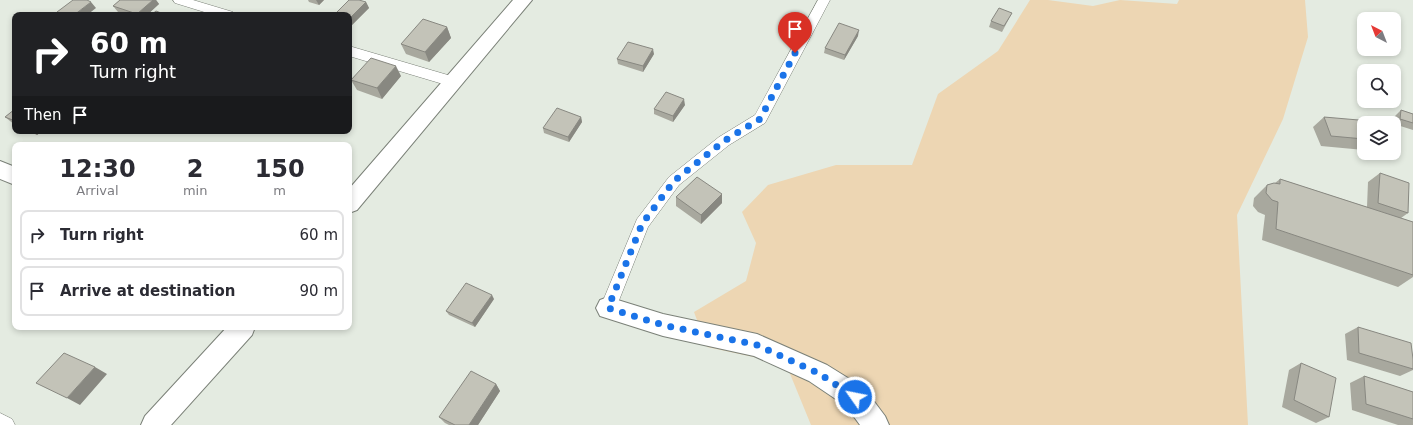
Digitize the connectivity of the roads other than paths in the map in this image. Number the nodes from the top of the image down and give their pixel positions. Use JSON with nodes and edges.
{"nodes":[{"id":1,"x":179,"y":0,"type":"edge"},
{"id":2,"x":523,"y":0,"type":"edge"},
{"id":3,"x":824,"y":0,"type":"edge"},
{"id":4,"x":219,"y":12,"type":"edge"},
{"id":5,"x":352,"y":52,"type":"edge"},
{"id":6,"x":453,"y":82,"type":"junction"},
{"id":7,"x":0,"y":170,"type":"edge"},
{"id":8,"x":12,"y":175,"type":"edge"},
{"id":9,"x":352,"y":200,"type":"edge"},
{"id":10,"x":608,"y":308,"type":"joint"},
{"id":11,"x":240,"y":330,"type":"edge"},
{"id":12,"x":0,"y":422,"type":"edge"},
{"id":13,"x":6,"y":425,"type":"edge"},
{"id":14,"x":154,"y":425,"type":"edge"},
{"id":15,"x":876,"y":425,"type":"edge"}],
"edges":[{"from":1,"to":4,"type":"lane"},
{"from":2,"to":6,"type":"street"},
{"from":3,"to":10,"type":"lane"},
{"from":5,"to":6,"type":"lane"},
{"from":6,"to":9,"type":"street"},
{"from":7,"to":8,"type":"street"},
{"from":10,"to":15,"type":"street"},
{"from":11,"to":14,"type":"street"},
{"from":12,"to":13,"type":"lane"}]}
